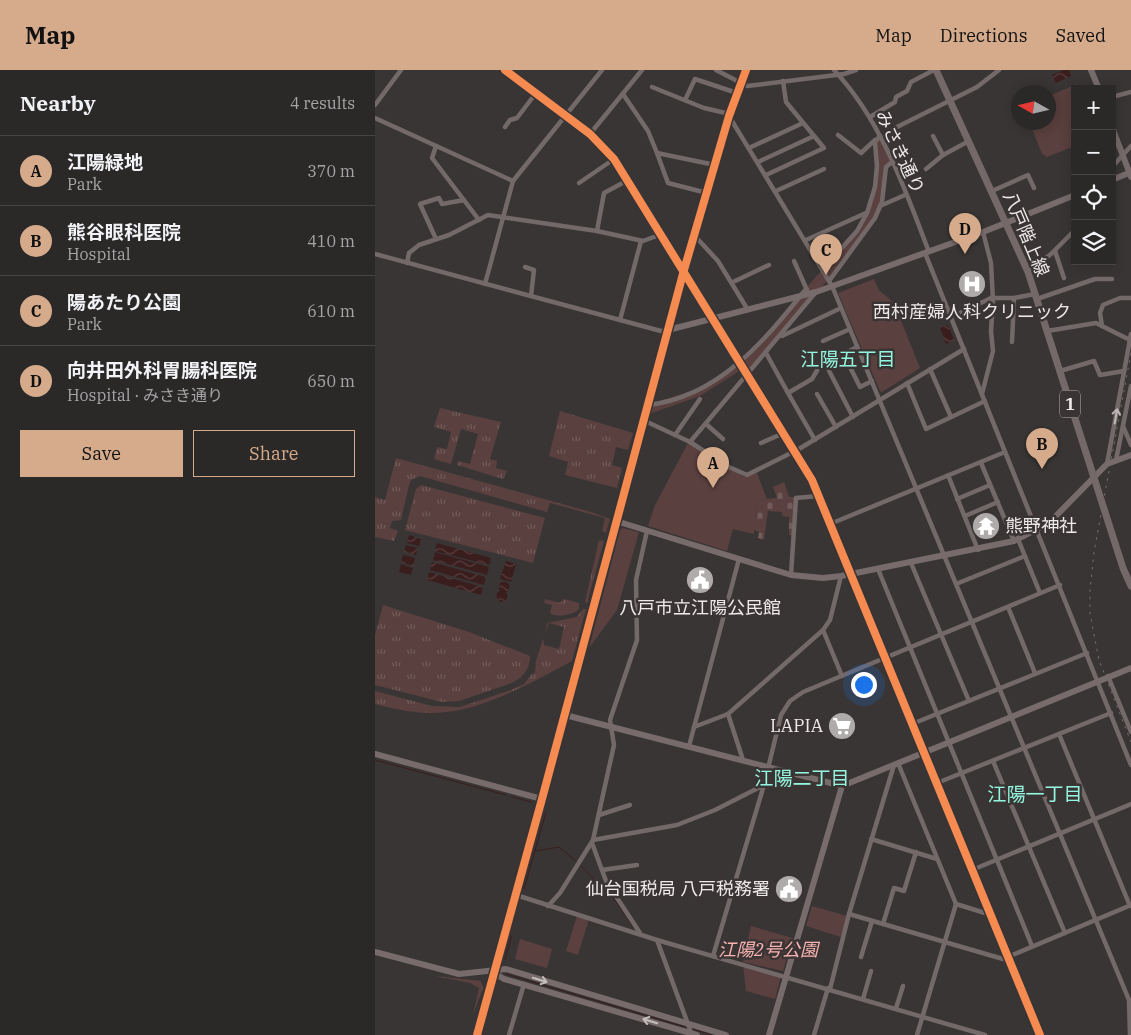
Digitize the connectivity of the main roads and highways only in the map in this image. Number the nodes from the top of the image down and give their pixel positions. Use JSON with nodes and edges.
{"nodes":[{"id":1,"x":935,"y":70,"type":"edge"},
{"id":2,"x":1131,"y":586,"type":"edge"}],
"edges":[{"from":1,"to":2,"type":"main road","name":"八戸階上線","number":"1"}]}
